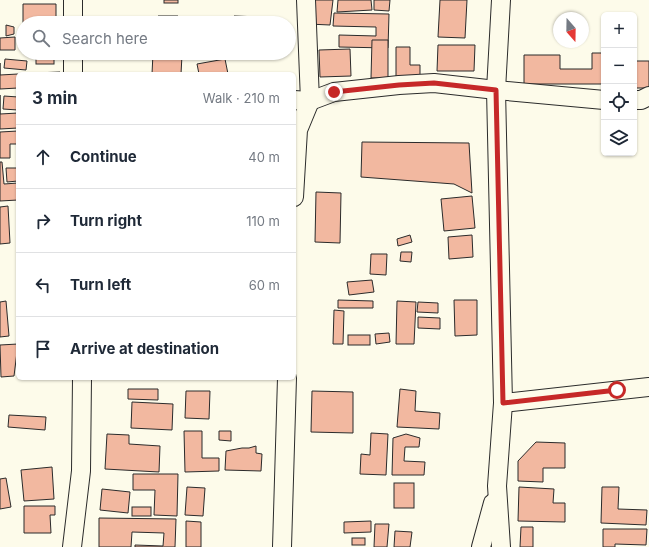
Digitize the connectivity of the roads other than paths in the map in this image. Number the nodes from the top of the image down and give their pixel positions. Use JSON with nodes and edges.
{"nodes":[{"id":1,"x":73,"y":0,"type":"edge"},
{"id":2,"x":306,"y":0,"type":"edge"},
{"id":3,"x":501,"y":0,"type":"edge"},
{"id":4,"x":73,"y":16,"type":"edge"},
{"id":5,"x":73,"y":60,"type":"edge"},
{"id":6,"x":73,"y":72,"type":"edge"},
{"id":7,"x":496,"y":90,"type":"junction"},
{"id":8,"x":649,"y":96,"type":"edge"},
{"id":9,"x":302,"y":100,"type":"edge"},
{"id":10,"x":601,"y":100,"type":"edge"},
{"id":11,"x":637,"y":100,"type":"edge"},
{"id":12,"x":296,"y":164,"type":"edge"},
{"id":13,"x":82,"y":380,"type":"edge"},
{"id":14,"x":287,"y":380,"type":"edge"},
{"id":15,"x":649,"y":387,"type":"edge"},
{"id":16,"x":503,"y":403,"type":"junction"},
{"id":17,"x":497,"y":486,"type":"junction"},
{"id":18,"x":72,"y":547,"type":"edge"},
{"id":19,"x":282,"y":547,"type":"edge"},
{"id":20,"x":481,"y":547,"type":"edge"},
{"id":21,"x":501,"y":547,"type":"edge"}],
"edges":[{"from":1,"to":4,"type":"street"},
{"from":2,"to":9,"type":"street"},
{"from":3,"to":7,"type":"street"},
{"from":5,"to":6,"type":"street"},
{"from":7,"to":9,"type":"street"},
{"from":7,"to":10,"type":"street"},
{"from":7,"to":16,"type":"street"},
{"from":8,"to":11,"type":"street"},
{"from":9,"to":12,"type":"street"},
{"from":13,"to":18,"type":"street"},
{"from":14,"to":19,"type":"street"},
{"from":15,"to":16,"type":"street"},
{"from":16,"to":17,"type":"street"},
{"from":17,"to":20,"type":"street"},
{"from":17,"to":21,"type":"street"}]}
